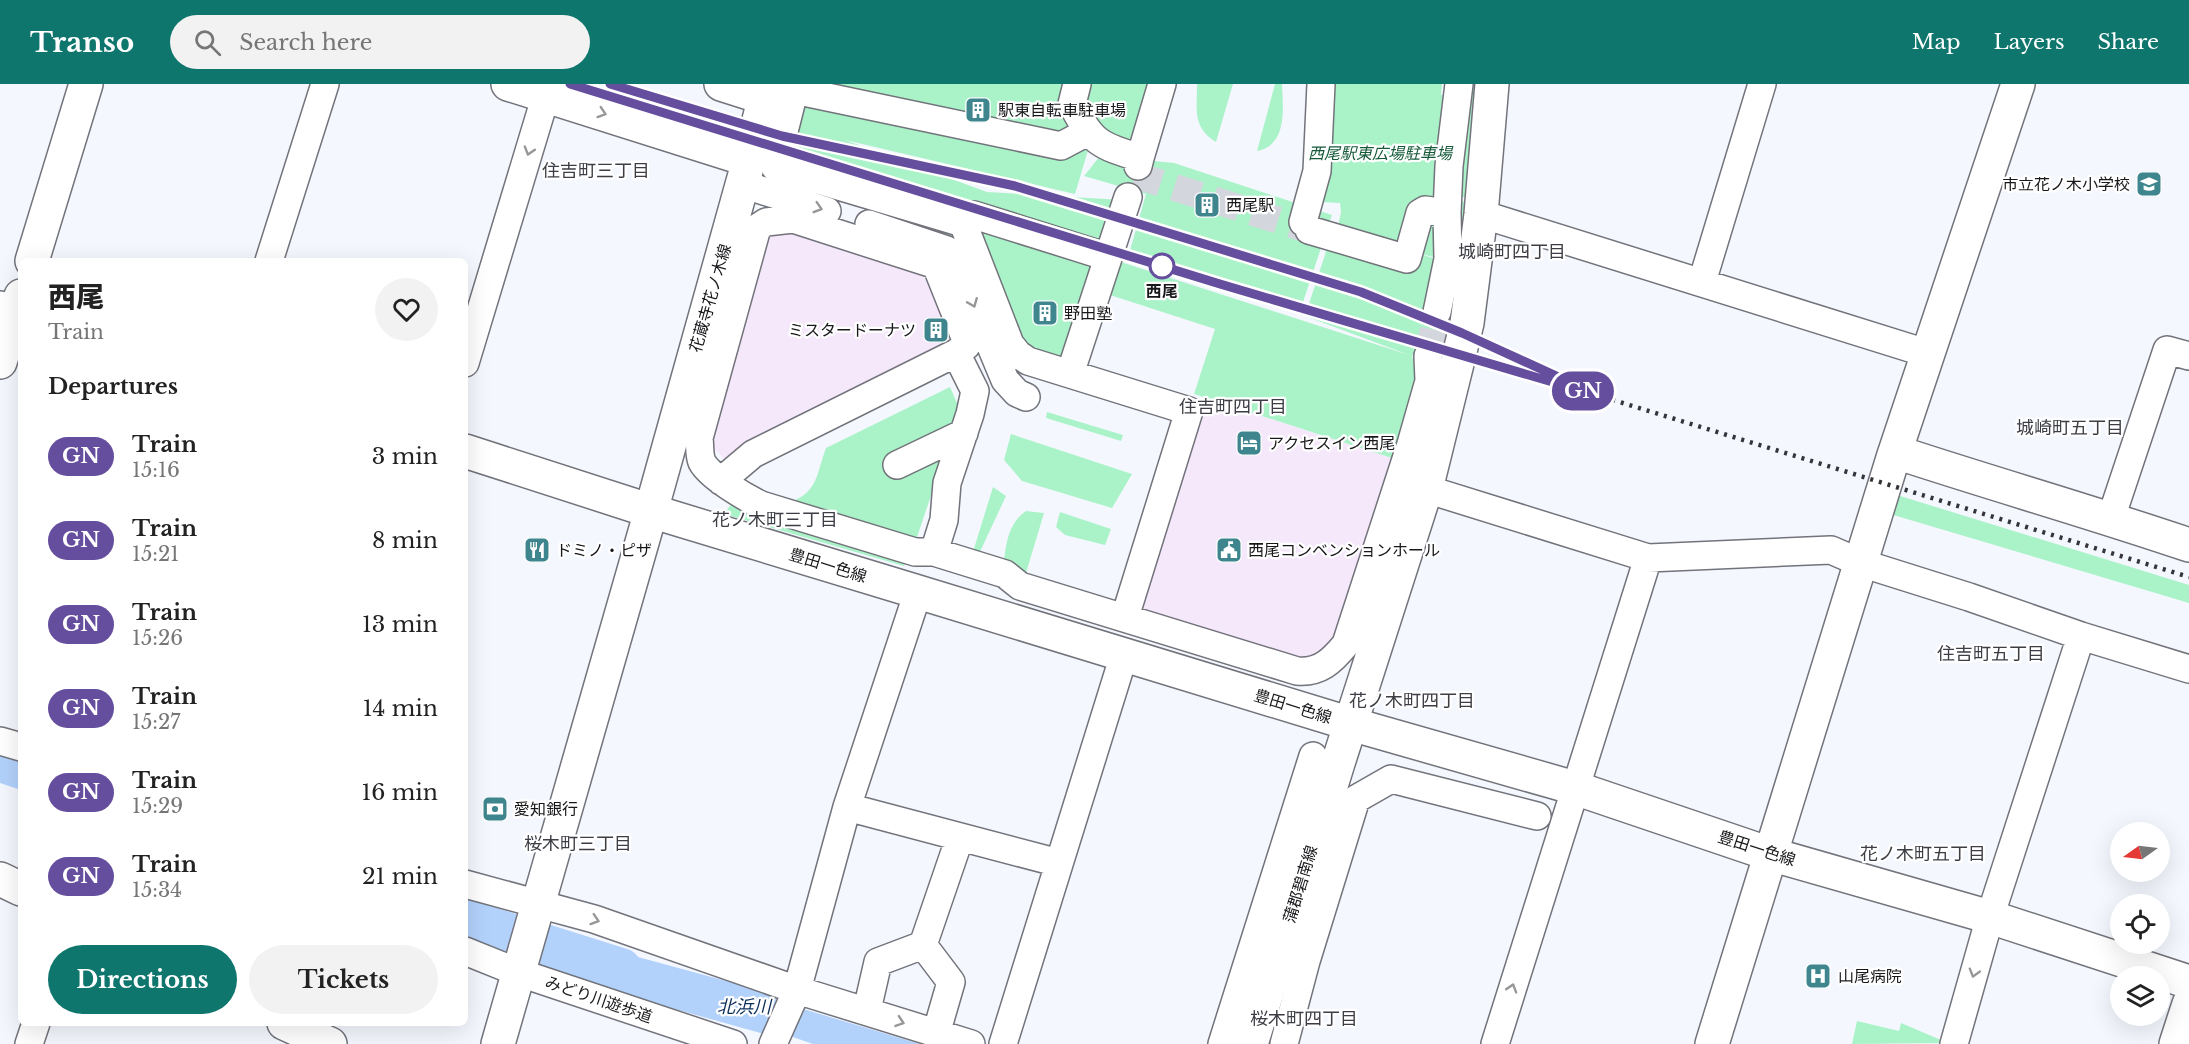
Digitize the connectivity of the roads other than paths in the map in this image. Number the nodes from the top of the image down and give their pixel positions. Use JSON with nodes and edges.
{"nodes":[{"id":1,"x":86,"y":84,"type":"edge"},
{"id":2,"x":325,"y":84,"type":"edge"},
{"id":3,"x":508,"y":84,"type":"edge"},
{"id":4,"x":721,"y":84,"type":"edge"},
{"id":5,"x":1162,"y":84,"type":"edge"},
{"id":6,"x":1321,"y":84,"type":"edge"},
{"id":7,"x":1459,"y":84,"type":"edge"},
{"id":8,"x":1492,"y":84,"type":"edge"},
{"id":9,"x":1762,"y":84,"type":"edge"},
{"id":10,"x":2010,"y":86,"type":"edge"},
{"id":11,"x":781,"y":89,"type":"edge"},
{"id":12,"x":1069,"y":91,"type":"edge"},
{"id":13,"x":546,"y":95,"type":"junction"},
{"id":14,"x":1084,"y":128,"type":"junction"},
{"id":15,"x":746,"y":172,"type":"junction"},
{"id":16,"x":1128,"y":197,"type":"dead end"},
{"id":17,"x":1447,"y":213,"type":"junction"},
{"id":18,"x":1481,"y":214,"type":"junction"},
{"id":19,"x":963,"y":223,"type":"junction"},
{"id":20,"x":1108,"y":257,"type":"junction"},
{"id":21,"x":33,"y":258,"type":"edge"},
{"id":22,"x":270,"y":258,"type":"edge"},
{"id":23,"x":1408,"y":258,"type":"junction"},
{"id":24,"x":1446,"y":269,"type":"junction"},
{"id":25,"x":1702,"y":282,"type":"junction"},
{"id":26,"x":14,"y":308,"type":"edge"},
{"id":27,"x":1437,"y":312,"type":"tunnel mouth"},
{"id":28,"x":468,"y":353,"type":"edge"},
{"id":29,"x":956,"y":353,"type":"junction"},
{"id":30,"x":1926,"y":353,"type":"junction"},
{"id":31,"x":1428,"y":356,"type":"tunnel mouth"},
{"id":32,"x":2189,"y":356,"type":"edge"},
{"id":33,"x":0,"y":362,"type":"edge"},
{"id":34,"x":1070,"y":375,"type":"junction"},
{"id":35,"x":1026,"y":397,"type":"dead end"},
{"id":36,"x":964,"y":433,"type":"junction"},
{"id":37,"x":468,"y":452,"type":"edge"},
{"id":38,"x":1896,"y":452,"type":"junction"},
{"id":39,"x":897,"y":465,"type":"dead end"},
{"id":40,"x":721,"y":481,"type":"junction"},
{"id":41,"x":1426,"y":489,"type":"junction"},
{"id":42,"x":651,"y":511,"type":"junction"},
{"id":43,"x":2110,"y":518,"type":"junction"},
{"id":44,"x":2189,"y":545,"type":"edge"},
{"id":45,"x":934,"y":552,"type":"junction"},
{"id":46,"x":1648,"y":558,"type":"junction"},
{"id":47,"x":1861,"y":563,"type":"junction"},
{"id":48,"x":918,"y":592,"type":"junction"},
{"id":49,"x":1125,"y":618,"type":"junction"},
{"id":50,"x":2081,"y":636,"type":"junction"},
{"id":51,"x":1124,"y":655,"type":"junction"},
{"id":52,"x":2189,"y":669,"type":"edge"},
{"id":53,"x":1351,"y":724,"type":"junction"},
{"id":54,"x":0,"y":741,"type":"edge"},
{"id":55,"x":18,"y":746,"type":"edge"},
{"id":56,"x":1313,"y":756,"type":"dead end"},
{"id":57,"x":1575,"y":788,"type":"junction"},
{"id":58,"x":847,"y":807,"type":"junction"},
{"id":59,"x":1537,"y":816,"type":"dead end"},
{"id":60,"x":960,"y":837,"type":"junction"},
{"id":61,"x":1770,"y":854,"type":"junction"},
{"id":62,"x":1059,"y":863,"type":"junction"},
{"id":63,"x":0,"y":879,"type":"edge"},
{"id":64,"x":468,"y":885,"type":"edge"},
{"id":65,"x":18,"y":888,"type":"edge"},
{"id":66,"x":536,"y":914,"type":"junction"},
{"id":67,"x":1990,"y":917,"type":"junction"},
{"id":68,"x":923,"y":945,"type":"junction"},
{"id":69,"x":468,"y":952,"type":"edge"},
{"id":70,"x":518,"y":970,"type":"junction"},
{"id":71,"x":2189,"y":982,"type":"edge"},
{"id":72,"x":797,"y":990,"type":"junction"},
{"id":73,"x":2189,"y":1004,"type":"edge"},
{"id":74,"x":867,"y":1010,"type":"junction"},
{"id":75,"x":35,"y":1026,"type":"edge"},
{"id":76,"x":291,"y":1026,"type":"edge"},
{"id":77,"x":936,"y":1034,"type":"junction"},
{"id":78,"x":29,"y":1044,"type":"edge"},
{"id":79,"x":330,"y":1044,"type":"edge"},
{"id":80,"x":498,"y":1044,"type":"edge"},
{"id":81,"x":733,"y":1044,"type":"edge"},
{"id":82,"x":773,"y":1044,"type":"edge"},
{"id":83,"x":970,"y":1044,"type":"edge"},
{"id":84,"x":1003,"y":1044,"type":"edge"},
{"id":85,"x":1222,"y":1044,"type":"edge"},
{"id":86,"x":1251,"y":1044,"type":"edge"},
{"id":87,"x":1284,"y":1044,"type":"edge"},
{"id":88,"x":1495,"y":1044,"type":"edge"},
{"id":89,"x":1712,"y":1044,"type":"edge"},
{"id":90,"x":1954,"y":1044,"type":"edge"},
{"id":91,"x":2176,"y":1044,"type":"edge"}],
"edges":[{"from":1,"to":21,"type":"street"},
{"from":2,"to":22,"type":"street"},
{"from":3,"to":13,"type":"street"},
{"from":4,"to":11,"type":"street"},
{"from":5,"to":14,"type":"street"},
{"from":6,"to":23,"type":"street"},
{"from":7,"to":17,"type":"street"},
{"from":8,"to":18,"type":"street","name":"蒲郡碧南線"},
{"from":9,"to":25,"type":"street"},
{"from":10,"to":30,"type":"street"},
{"from":11,"to":14,"type":"street"},
{"from":11,"to":15,"type":"street","name":"花蔵寺花ノ木線"},
{"from":11,"to":19,"type":"street"},
{"from":12,"to":14,"type":"street"},
{"from":13,"to":15,"type":"street","one_way":true},
{"from":13,"to":28,"type":"street","one_way":true},
{"from":15,"to":35,"type":"street","one_way":true},
{"from":15,"to":42,"type":"street","name":"花蔵寺花ノ木線"},
{"from":16,"to":20,"type":"street"},
{"from":17,"to":23,"type":"street"},
{"from":17,"to":24,"type":"street"},
{"from":18,"to":25,"type":"street"},
{"from":18,"to":41,"type":"street","name":"蒲郡碧南線"},
{"from":19,"to":20,"type":"street"},
{"from":19,"to":34,"type":"street"},
{"from":20,"to":34,"type":"street"},
{"from":23,"to":24,"type":"street"},
{"from":24,"to":27,"type":"street"},
{"from":25,"to":30,"type":"street"},
{"from":26,"to":33,"type":"street"},
{"from":29,"to":36,"type":"street"},
{"from":29,"to":40,"type":"street"},
{"from":29,"to":40,"type":"street"},
{"from":30,"to":38,"type":"street"},
{"from":31,"to":49,"type":"street"},
{"from":32,"to":43,"type":"street"},
{"from":34,"to":49,"type":"street"},
{"from":36,"to":39,"type":"street"},
{"from":36,"to":45,"type":"street"},
{"from":37,"to":42,"type":"street","name":"豊田一色線"},
{"from":38,"to":43,"type":"street"},
{"from":38,"to":47,"type":"street"},
{"from":40,"to":45,"type":"street"},
{"from":41,"to":46,"type":"street"},
{"from":41,"to":53,"type":"street","name":"蒲郡碧南線"},
{"from":42,"to":48,"type":"street","name":"豊田一色線"},
{"from":42,"to":66,"type":"street","name":"花蔵寺花ノ木線"},
{"from":43,"to":44,"type":"street"},
{"from":45,"to":49,"type":"street"},
{"from":46,"to":47,"type":"street"},
{"from":46,"to":57,"type":"street"},
{"from":47,"to":50,"type":"street"},
{"from":47,"to":61,"type":"street"},
{"from":48,"to":51,"type":"street","name":"豊田一色線"},
{"from":48,"to":58,"type":"street"},
{"from":50,"to":52,"type":"street"},
{"from":50,"to":67,"type":"street"},
{"from":51,"to":53,"type":"street","name":"豊田一色線"},
{"from":51,"to":62,"type":"street"},
{"from":53,"to":57,"type":"street","name":"豊田一色線"},
{"from":53,"to":86,"type":"street","name":"蒲郡碧南線"},
{"from":54,"to":55,"type":"street"},
{"from":56,"to":85,"type":"street"},
{"from":57,"to":61,"type":"street","name":"豊田一色線"},
{"from":88,"to":57,"type":"street","one_way":true},
{"from":58,"to":60,"type":"street"},
{"from":58,"to":72,"type":"street"},
{"from":59,"to":87,"type":"street"},
{"from":60,"to":62,"type":"street"},
{"from":60,"to":68,"type":"street"},
{"from":61,"to":67,"type":"street","name":"豊田一色線"},
{"from":61,"to":89,"type":"street"},
{"from":62,"to":84,"type":"street"},
{"from":63,"to":65,"type":"street"},
{"from":64,"to":66,"type":"street"},
{"from":66,"to":70,"type":"street","name":"花蔵寺花ノ木線"},
{"from":66,"to":72,"type":"street","one_way":true},
{"from":67,"to":71,"type":"street","name":"豊田一色線"},
{"from":67,"to":90,"type":"street","one_way":true},
{"from":68,"to":74,"type":"street"},
{"from":68,"to":77,"type":"street"},
{"from":69,"to":70,"type":"street","name":"みどり川遊歩道"},
{"from":70,"to":80,"type":"street","name":"花蔵寺花ノ木線"},
{"from":70,"to":81,"type":"street","name":"みどり川遊歩道"},
{"from":72,"to":74,"type":"street"},
{"from":72,"to":82,"type":"street"},
{"from":73,"to":91,"type":"street"},
{"from":74,"to":77,"type":"street","one_way":true},
{"from":75,"to":78,"type":"street"},
{"from":76,"to":79,"type":"street"},
{"from":77,"to":83,"type":"street"}]}
